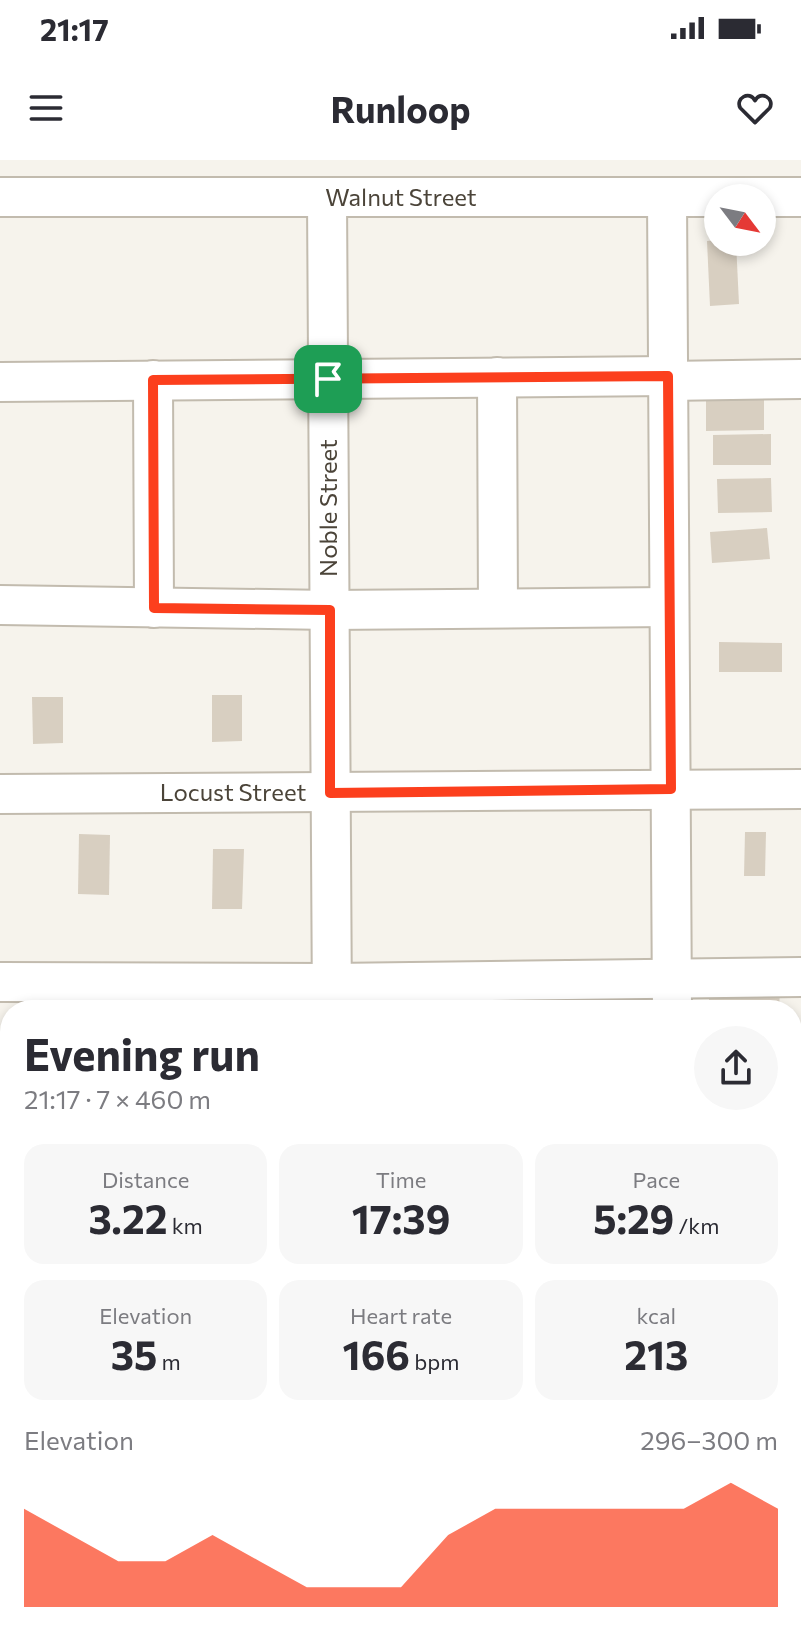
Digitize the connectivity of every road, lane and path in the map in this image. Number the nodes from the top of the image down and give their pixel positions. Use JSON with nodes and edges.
{"nodes":[{"id":1,"x":0,"y":197,"type":"edge"},
{"id":2,"x":667,"y":197,"type":"junction"},
{"id":3,"x":801,"y":197,"type":"edge"},
{"id":4,"x":327,"y":198,"type":"junction"},
{"id":5,"x":497,"y":377,"type":"junction"},
{"id":6,"x":668,"y":378,"type":"junction"},
{"id":7,"x":328,"y":379,"type":"junction"},
{"id":8,"x":801,"y":379,"type":"edge"},
{"id":9,"x":153,"y":380,"type":"junction"},
{"id":10,"x":0,"y":382,"type":"edge"},
{"id":11,"x":0,"y":605,"type":"edge"},
{"id":12,"x":669,"y":607,"type":"junction"},
{"id":13,"x":154,"y":608,"type":"junction"},
{"id":14,"x":498,"y":608,"type":"junction"},
{"id":15,"x":330,"y":610,"type":"junction"},
{"id":16,"x":671,"y":789,"type":"junction"},
{"id":17,"x":801,"y":789,"type":"edge"},
{"id":18,"x":330,"y":793,"type":"junction"},
{"id":19,"x":0,"y":794,"type":"edge"},
{"id":20,"x":801,"y":977,"type":"edge"},
{"id":21,"x":0,"y":982,"type":"edge"},
{"id":22,"x":672,"y":995,"type":"edge"},
{"id":23,"x":158,"y":996,"type":"edge"},
{"id":24,"x":332,"y":996,"type":"edge"},
{"id":25,"x":499,"y":996,"type":"edge"}],
"edges":[{"from":1,"to":4,"type":"street","name":"Walnut Street"},
{"from":2,"to":3,"type":"street","name":"Walnut Street"},
{"from":2,"to":4,"type":"street","name":"Walnut Street"},
{"from":2,"to":6,"type":"street"},
{"from":4,"to":7,"type":"street","name":"Noble Street"},
{"from":5,"to":6,"type":"street"},
{"from":5,"to":7,"type":"street"},
{"from":5,"to":14,"type":"street"},
{"from":6,"to":8,"type":"street"},
{"from":6,"to":12,"type":"street"},
{"from":7,"to":9,"type":"street"},
{"from":7,"to":15,"type":"street","name":"Noble Street"},
{"from":9,"to":10,"type":"street"},
{"from":9,"to":13,"type":"street"},
{"from":11,"to":13,"type":"street"},
{"from":12,"to":14,"type":"street"},
{"from":12,"to":16,"type":"street"},
{"from":13,"to":15,"type":"street"},
{"from":14,"to":15,"type":"street"},
{"from":15,"to":18,"type":"street","name":"Noble Street"},
{"from":16,"to":17,"type":"street","name":"Locust Street"},
{"from":16,"to":18,"type":"street","name":"Locust Street"},
{"from":16,"to":22,"type":"street"},
{"from":18,"to":19,"type":"street","name":"Locust Street"},
{"from":18,"to":24,"type":"street","name":"Noble Street"},
{"from":20,"to":22,"type":"street"},
{"from":21,"to":23,"type":"street"},
{"from":22,"to":25,"type":"street"},
{"from":23,"to":24,"type":"street"},
{"from":24,"to":25,"type":"street"}]}
